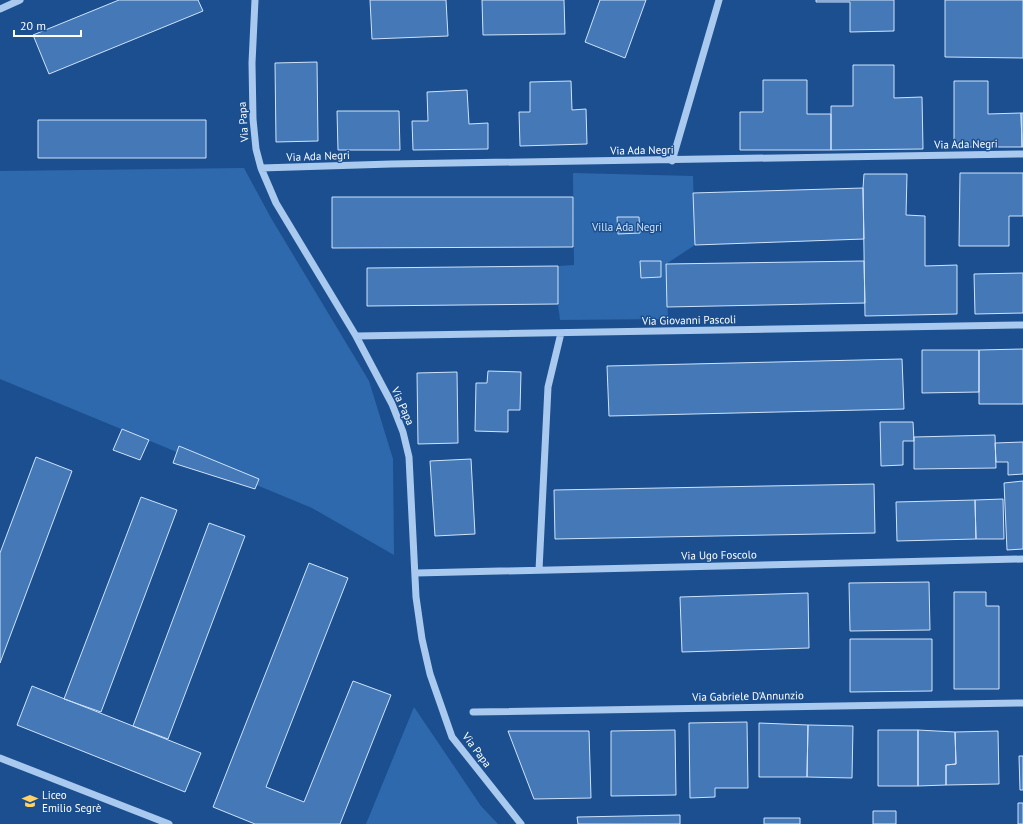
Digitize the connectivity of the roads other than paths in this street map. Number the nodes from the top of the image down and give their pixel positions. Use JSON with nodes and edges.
{"nodes":[{"id":1,"x":20,"y":0,"type":"edge"},
{"id":2,"x":255,"y":0,"type":"edge"},
{"id":3,"x":719,"y":0,"type":"edge"},
{"id":4,"x":0,"y":9,"type":"edge"},
{"id":5,"x":1023,"y":154,"type":"edge"},
{"id":6,"x":672,"y":160,"type":"junction"},
{"id":7,"x":261,"y":168,"type":"junction"},
{"id":8,"x":1023,"y":325,"type":"edge"},
{"id":9,"x":561,"y":333,"type":"junction"},
{"id":10,"x":356,"y":336,"type":"junction"},
{"id":11,"x":1023,"y":559,"type":"edge"},
{"id":12,"x":539,"y":570,"type":"junction"},
{"id":13,"x":416,"y":573,"type":"junction"},
{"id":14,"x":1023,"y":703,"type":"edge"},
{"id":15,"x":472,"y":712,"type":"dead end"},
{"id":16,"x":0,"y":758,"type":"edge"},
{"id":17,"x":170,"y":824,"type":"edge"},
{"id":18,"x":521,"y":824,"type":"edge"}],
"edges":[{"from":1,"to":4,"type":"street"},
{"from":2,"to":7,"type":"street","name":"Via Papa"},
{"from":3,"to":6,"type":"street"},
{"from":5,"to":6,"type":"street","name":"Via Ada Negri"},
{"from":6,"to":7,"type":"street","name":"Via Ada Negri"},
{"from":7,"to":10,"type":"street","name":"Via Papa"},
{"from":8,"to":9,"type":"street","name":"Via Giovanni Pascoli"},
{"from":9,"to":10,"type":"street","name":"Via Giovanni Pascoli"},
{"from":9,"to":12,"type":"street"},
{"from":10,"to":13,"type":"street","name":"Via Papa"},
{"from":11,"to":12,"type":"street","name":"Via Ugo Foscolo"},
{"from":12,"to":13,"type":"street","name":"Via Ugo Foscolo"},
{"from":13,"to":18,"type":"street","name":"Via Papa"},
{"from":14,"to":15,"type":"street","name":"Via Gabriele D'Annunzio"},
{"from":16,"to":17,"type":"street"}]}
